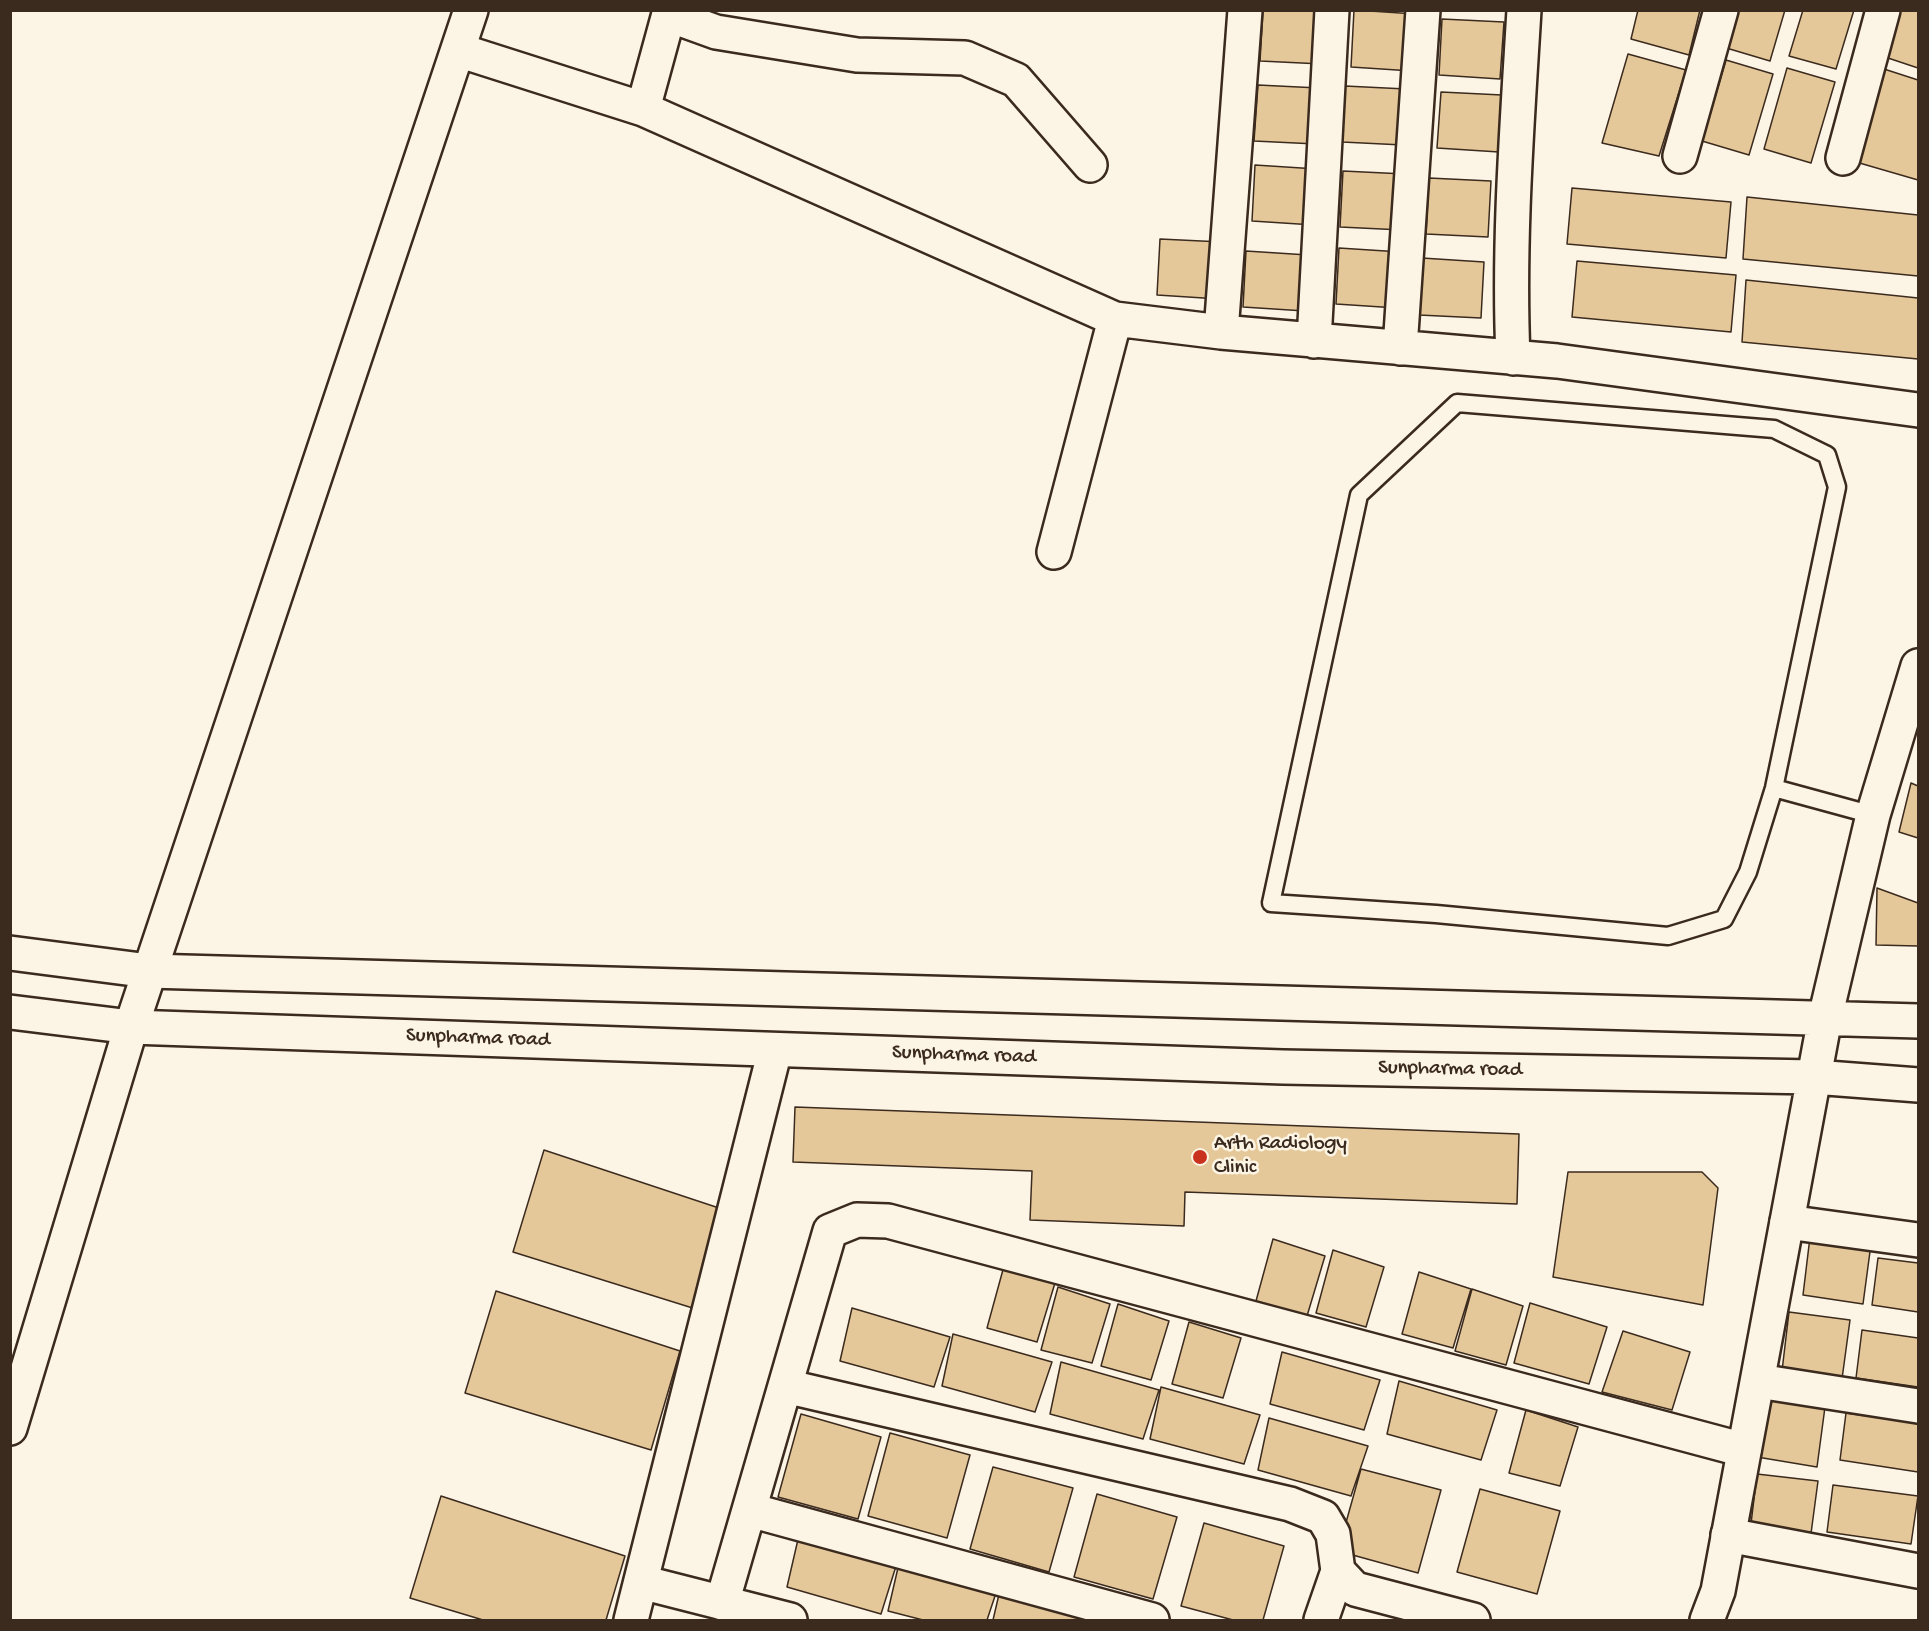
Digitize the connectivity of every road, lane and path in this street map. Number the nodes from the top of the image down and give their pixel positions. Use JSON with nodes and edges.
{"nodes":[{"id":1,"x":471,"y":10,"type":"edge"},
{"id":2,"x":1245,"y":10,"type":"edge"},
{"id":3,"x":1332,"y":10,"type":"edge"},
{"id":4,"x":1423,"y":10,"type":"edge"},
{"id":5,"x":1524,"y":10,"type":"edge"},
{"id":6,"x":1721,"y":10,"type":"edge"},
{"id":7,"x":1883,"y":10,"type":"edge"},
{"id":8,"x":670,"y":13,"type":"edge"},
{"id":9,"x":458,"y":50,"type":"junction"},
{"id":10,"x":643,"y":109,"type":"junction"},
{"id":11,"x":1680,"y":156,"type":"dead end"},
{"id":12,"x":1843,"y":158,"type":"dead end"},
{"id":13,"x":1090,"y":165,"type":"dead end"},
{"id":14,"x":1115,"y":319,"type":"junction"},
{"id":15,"x":1221,"y":332,"type":"junction"},
{"id":16,"x":1314,"y":341,"type":"junction"},
{"id":17,"x":1400,"y":348,"type":"junction"},
{"id":18,"x":1513,"y":358,"type":"junction"},
{"id":19,"x":1918,"y":410,"type":"edge"},
{"id":20,"x":1054,"y":552,"type":"dead end"},
{"id":21,"x":1918,"y":666,"type":"edge"},
{"id":22,"x":1774,"y":788,"type":"junction"},
{"id":23,"x":1873,"y":815,"type":"junction"},
{"id":24,"x":10,"y":953,"type":"edge"},
{"id":25,"x":149,"y":971,"type":"junction"},
{"id":26,"x":10,"y":1012,"type":"edge"},
{"id":27,"x":1825,"y":1018,"type":"junction"},
{"id":28,"x":1918,"y":1021,"type":"edge"},
{"id":29,"x":130,"y":1027,"type":"junction"},
{"id":30,"x":775,"y":1050,"type":"junction"},
{"id":31,"x":1814,"y":1077,"type":"junction"},
{"id":32,"x":1918,"y":1085,"type":"edge"},
{"id":33,"x":1787,"y":1222,"type":"junction"},
{"id":34,"x":1918,"y":1240,"type":"edge"},
{"id":35,"x":1758,"y":1381,"type":"junction"},
{"id":36,"x":786,"y":1386,"type":"junction"},
{"id":37,"x":1918,"y":1406,"type":"edge"},
{"id":38,"x":10,"y":1428,"type":"edge"},
{"id":39,"x":1744,"y":1450,"type":"junction"},
{"id":40,"x":750,"y":1510,"type":"junction"},
{"id":41,"x":1728,"y":1535,"type":"junction"},
{"id":42,"x":1338,"y":1571,"type":"junction"},
{"id":43,"x":1918,"y":1571,"type":"edge"},
{"id":44,"x":641,"y":1582,"type":"junction"},
{"id":45,"x":722,"y":1603,"type":"junction"},
{"id":46,"x":630,"y":1620,"type":"edge"},
{"id":47,"x":790,"y":1620,"type":"edge"},
{"id":48,"x":1152,"y":1620,"type":"edge"},
{"id":49,"x":1320,"y":1620,"type":"edge"},
{"id":50,"x":1473,"y":1620,"type":"edge"},
{"id":51,"x":1707,"y":1620,"type":"edge"}],
"edges":[{"from":1,"to":9,"type":"street"},
{"from":2,"to":15,"type":"street"},
{"from":3,"to":16,"type":"street"},
{"from":4,"to":17,"type":"street"},
{"from":5,"to":18,"type":"street"},
{"from":6,"to":11,"type":"street"},
{"from":7,"to":12,"type":"street"},
{"from":8,"to":10,"type":"street"},
{"from":8,"to":13,"type":"street"},
{"from":9,"to":10,"type":"street"},
{"from":9,"to":25,"type":"street"},
{"from":10,"to":14,"type":"street"},
{"from":14,"to":15,"type":"street"},
{"from":14,"to":20,"type":"street"},
{"from":15,"to":16,"type":"street"},
{"from":16,"to":17,"type":"street"},
{"from":17,"to":18,"type":"street"},
{"from":18,"to":19,"type":"street"},
{"from":21,"to":23,"type":"street"},
{"from":22,"to":22,"type":"lane"},
{"from":22,"to":23,"type":"lane"},
{"from":23,"to":27,"type":"street"},
{"from":24,"to":25,"type":"street"},
{"from":25,"to":27,"type":"street"},
{"from":25,"to":29,"type":"street"},
{"from":26,"to":29,"type":"street","name":"Sunpharma road"},
{"from":27,"to":28,"type":"street"},
{"from":27,"to":31,"type":"street"},
{"from":29,"to":30,"type":"street","name":"Sunpharma road"},
{"from":29,"to":38,"type":"street"},
{"from":30,"to":31,"type":"street","name":"Sunpharma road"},
{"from":30,"to":44,"type":"street"},
{"from":31,"to":32,"type":"street","name":"Sunpharma road"},
{"from":31,"to":33,"type":"street"},
{"from":33,"to":34,"type":"street"},
{"from":33,"to":35,"type":"street"},
{"from":35,"to":37,"type":"street"},
{"from":35,"to":39,"type":"street"},
{"from":36,"to":39,"type":"street"},
{"from":36,"to":40,"type":"street"},
{"from":36,"to":42,"type":"street"},
{"from":39,"to":41,"type":"street"},
{"from":40,"to":45,"type":"street"},
{"from":40,"to":48,"type":"street"},
{"from":41,"to":43,"type":"street"},
{"from":41,"to":51,"type":"street"},
{"from":42,"to":49,"type":"street"},
{"from":42,"to":50,"type":"street"},
{"from":44,"to":45,"type":"street"},
{"from":44,"to":46,"type":"street"},
{"from":45,"to":47,"type":"street"}]}
